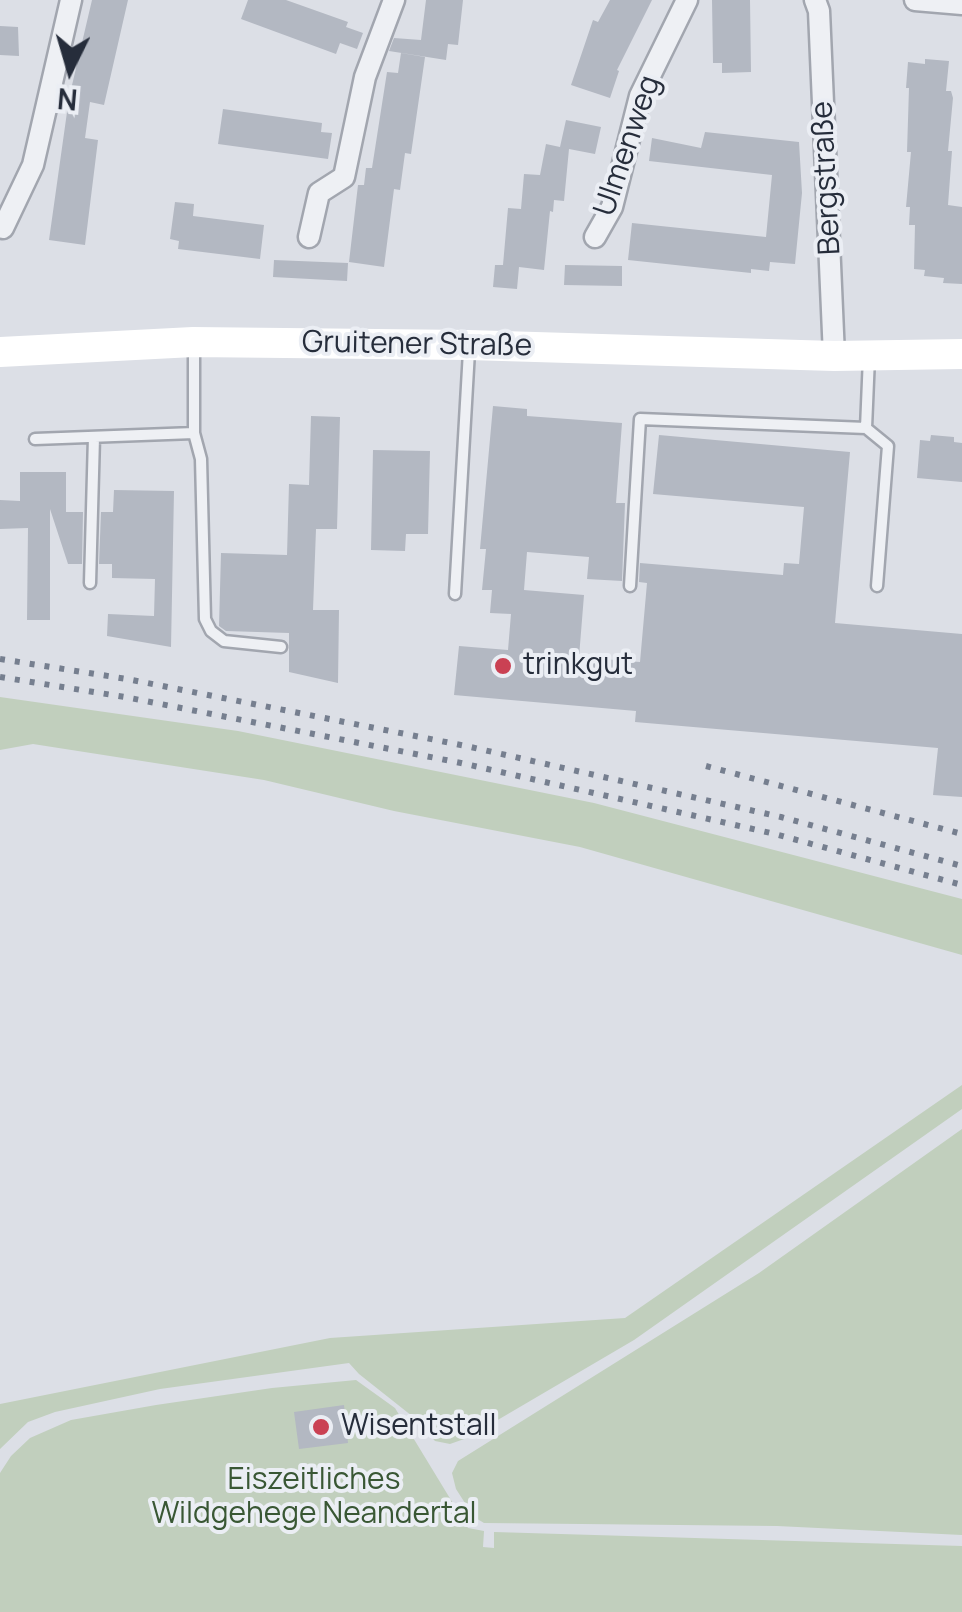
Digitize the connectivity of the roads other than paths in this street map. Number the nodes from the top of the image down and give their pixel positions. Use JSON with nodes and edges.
{"nodes":[{"id":1,"x":71,"y":0,"type":"edge"},
{"id":2,"x":394,"y":0,"type":"edge"},
{"id":3,"x":687,"y":0,"type":"edge"},
{"id":4,"x":815,"y":0,"type":"edge"},
{"id":5,"x":915,"y":0,"type":"edge"},
{"id":6,"x":962,"y":4,"type":"edge"},
{"id":7,"x":3,"y":228,"type":"dead end"},
{"id":8,"x":309,"y":237,"type":"dead end"},
{"id":9,"x":595,"y":238,"type":"dead end"},
{"id":10,"x":194,"y":342,"type":"junction"},
{"id":11,"x":469,"y":345,"type":"junction"},
{"id":12,"x":0,"y":352,"type":"edge"},
{"id":13,"x":962,"y":354,"type":"edge"},
{"id":14,"x":834,"y":356,"type":"junction"},
{"id":15,"x":869,"y":356,"type":"junction"},
{"id":16,"x":866,"y":428,"type":"junction"},
{"id":17,"x":194,"y":434,"type":"junction"},
{"id":18,"x":94,"y":437,"type":"junction"},
{"id":19,"x":36,"y":439,"type":"dead end"},
{"id":20,"x":90,"y":584,"type":"dead end"},
{"id":21,"x":630,"y":586,"type":"dead end"},
{"id":22,"x":878,"y":586,"type":"dead end"},
{"id":23,"x":455,"y":594,"type":"dead end"},
{"id":24,"x":281,"y":647,"type":"dead end"}],
"edges":[{"from":1,"to":7,"type":"street"},
{"from":2,"to":8,"type":"street"},
{"from":3,"to":9,"type":"street","name":"Ulmenweg"},
{"from":4,"to":14,"type":"street","name":"Bergstraße"},
{"from":5,"to":6,"type":"street"},
{"from":10,"to":11,"type":"main road","name":"Gruitener Straße"},
{"from":10,"to":12,"type":"main road","name":"Gruitener Straße"},
{"from":10,"to":17,"type":"lane"},
{"from":11,"to":14,"type":"main road","name":"Gruitener Straße"},
{"from":11,"to":23,"type":"lane"},
{"from":13,"to":15,"type":"main road","name":"Gruitener Straße"},
{"from":14,"to":15,"type":"main road","name":"Gruitener Straße"},
{"from":15,"to":16,"type":"lane"},
{"from":16,"to":21,"type":"lane"},
{"from":16,"to":22,"type":"lane"},
{"from":17,"to":18,"type":"lane"},
{"from":17,"to":24,"type":"lane"},
{"from":18,"to":19,"type":"lane"},
{"from":18,"to":20,"type":"lane"}]}
